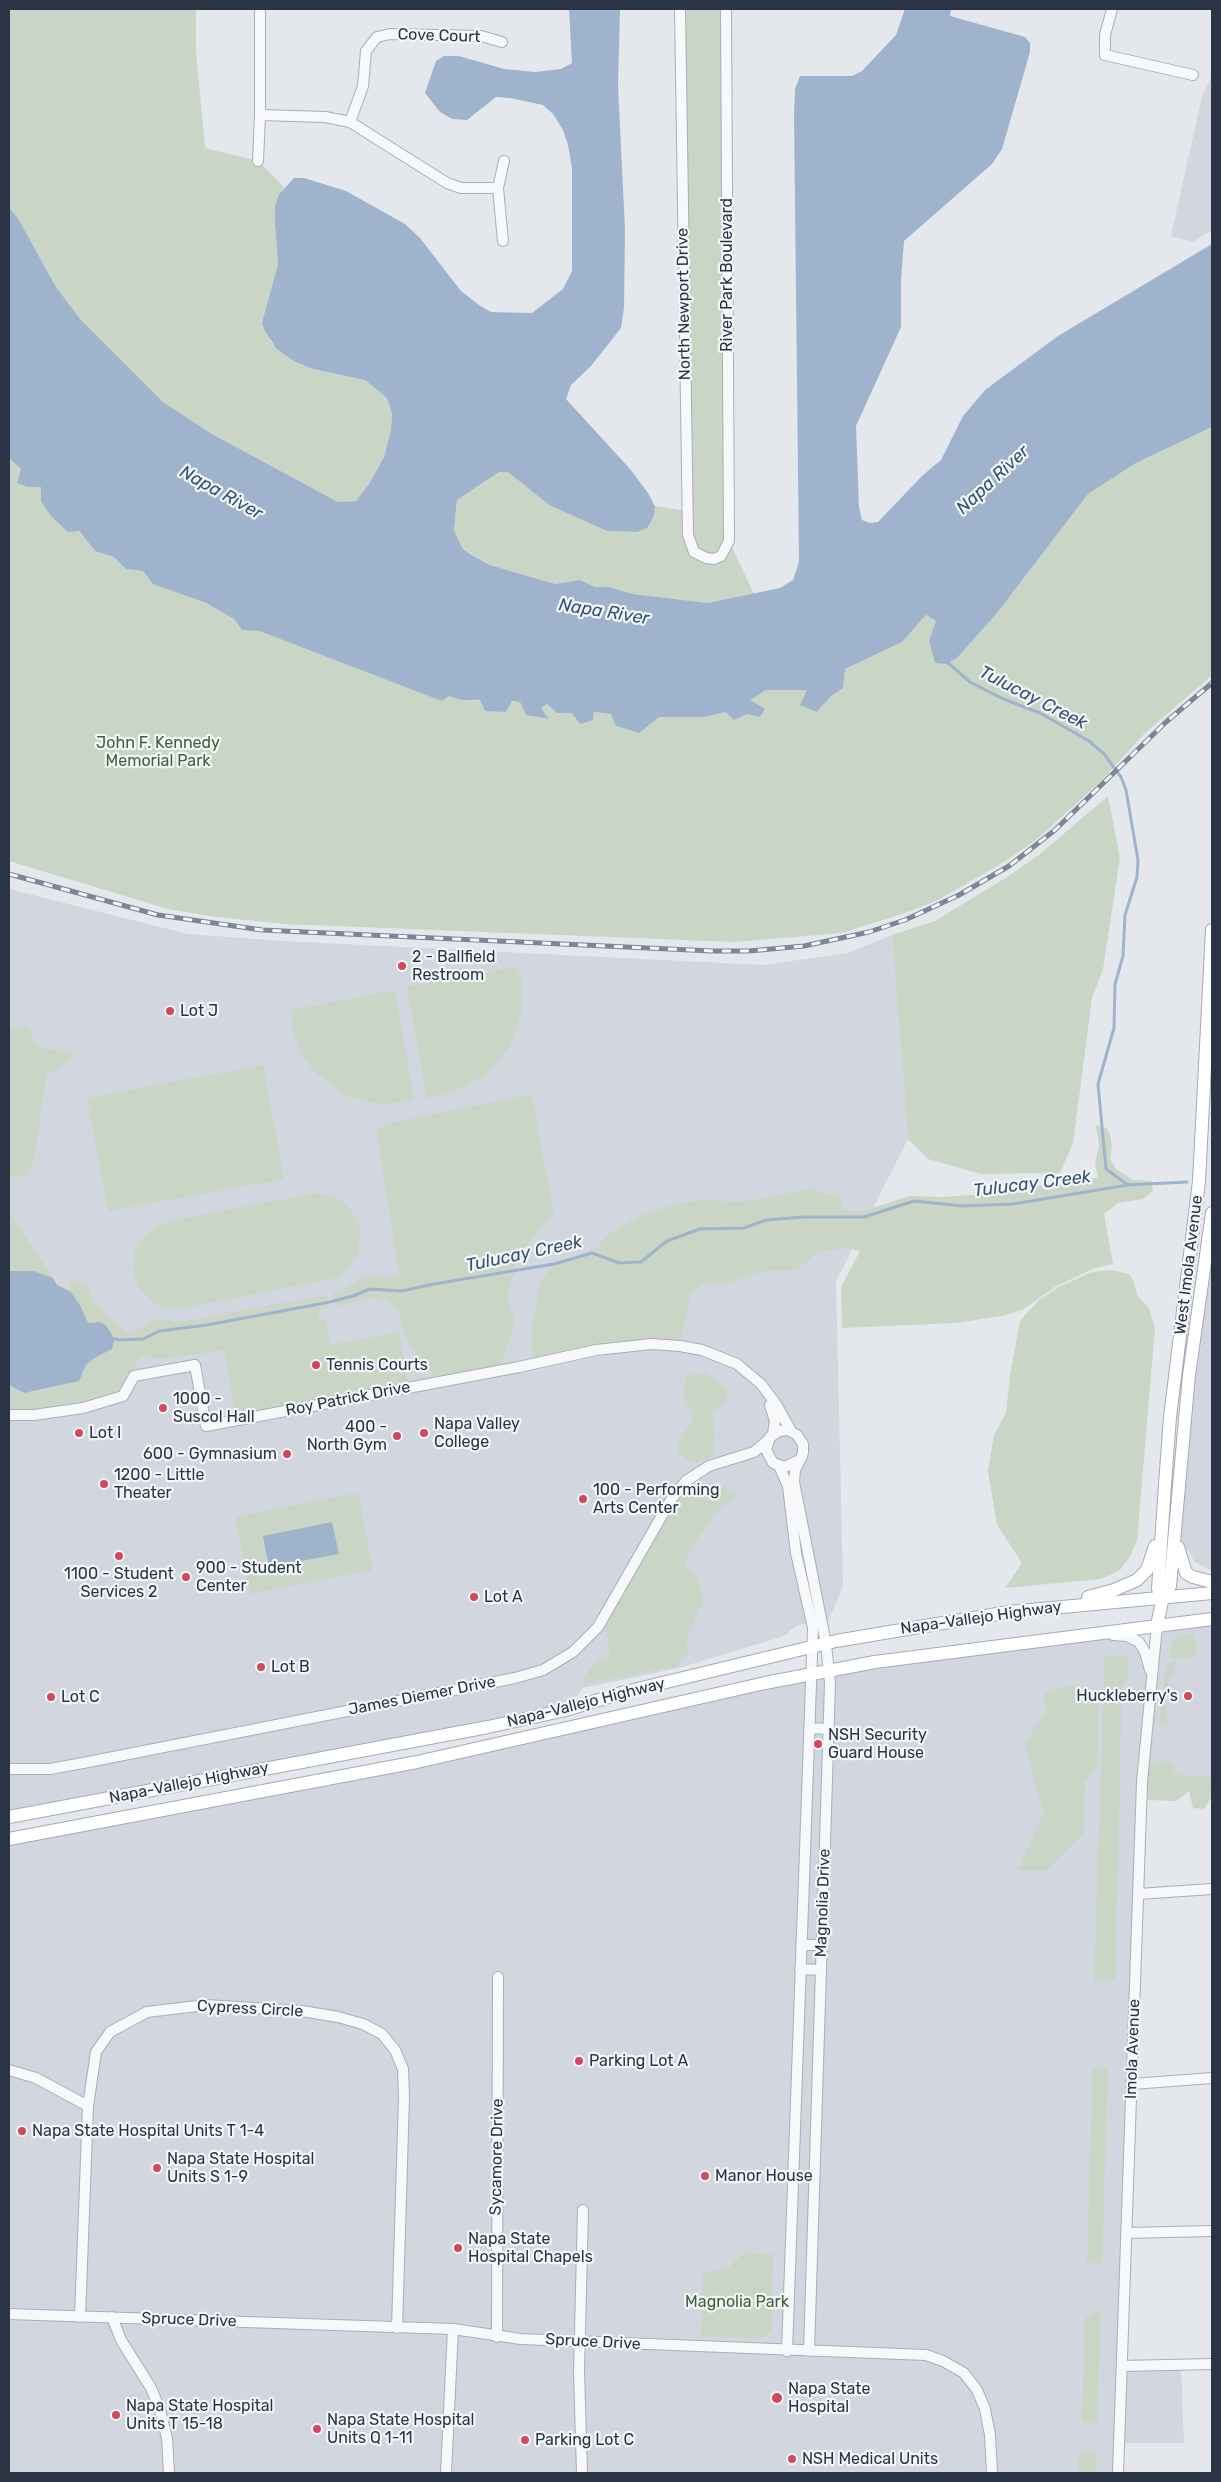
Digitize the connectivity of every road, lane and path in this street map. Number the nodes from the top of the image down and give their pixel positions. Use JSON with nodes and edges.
{"nodes":[{"id":1,"x":260,"y":9,"type":"edge"},
{"id":2,"x":680,"y":9,"type":"edge"},
{"id":3,"x":726,"y":9,"type":"edge"},
{"id":4,"x":1112,"y":9,"type":"edge"},
{"id":5,"x":502,"y":42,"type":"dead end"},
{"id":6,"x":1193,"y":76,"type":"dead end"},
{"id":7,"x":260,"y":115,"type":"junction"},
{"id":8,"x":350,"y":122,"type":"junction"},
{"id":9,"x":258,"y":161,"type":"dead end"},
{"id":10,"x":504,"y":161,"type":"dead end"},
{"id":11,"x":498,"y":188,"type":"junction"},
{"id":12,"x":503,"y":242,"type":"dead end"},
{"id":13,"x":729,"y":541,"type":"joint"},
{"id":14,"x":1212,"y":930,"type":"edge"},
{"id":15,"x":1208,"y":1063,"type":"edge"},
{"id":16,"x":1212,"y":1213,"type":"edge"},
{"id":17,"x":1183,"y":1309,"type":"junction"},
{"id":18,"x":1198,"y":1310,"type":"junction"},
{"id":19,"x":765,"y":1390,"type":"junction"},
{"id":20,"x":9,"y":1415,"type":"edge"},
{"id":21,"x":791,"y":1431,"type":"junction"},
{"id":22,"x":771,"y":1437,"type":"junction"},
{"id":23,"x":736,"y":1458,"type":"junction"},
{"id":24,"x":800,"y":1460,"type":"junction"},
{"id":25,"x":776,"y":1464,"type":"junction"},
{"id":26,"x":1165,"y":1484,"type":"junction"},
{"id":27,"x":1176,"y":1524,"type":"junction"},
{"id":28,"x":1212,"y":1582,"type":"edge"},
{"id":29,"x":1212,"y":1593,"type":"edge"},
{"id":30,"x":1163,"y":1597,"type":"junction"},
{"id":31,"x":1048,"y":1607,"type":"junction"},
{"id":32,"x":1212,"y":1619,"type":"edge"},
{"id":33,"x":1157,"y":1625,"type":"junction"},
{"id":34,"x":1080,"y":1634,"type":"junction"},
{"id":35,"x":826,"y":1644,"type":"junction"},
{"id":36,"x":811,"y":1647,"type":"junction"},
{"id":37,"x":829,"y":1672,"type":"junction"},
{"id":38,"x":811,"y":1675,"type":"junction"},
{"id":39,"x":1152,"y":1679,"type":"junction"},
{"id":40,"x":808,"y":1728,"type":"junction"},
{"id":41,"x":829,"y":1729,"type":"junction"},
{"id":42,"x":9,"y":1769,"type":"edge"},
{"id":43,"x":9,"y":1817,"type":"edge"},
{"id":44,"x":9,"y":1839,"type":"edge"},
{"id":45,"x":1212,"y":1889,"type":"edge"},
{"id":46,"x":1138,"y":1894,"type":"junction"},
{"id":47,"x":800,"y":1944,"type":"junction"},
{"id":48,"x":822,"y":1945,"type":"junction"},
{"id":49,"x":800,"y":1969,"type":"junction"},
{"id":50,"x":821,"y":1970,"type":"junction"},
{"id":51,"x":498,"y":1977,"type":"dead end"},
{"id":52,"x":9,"y":2070,"type":"edge"},
{"id":53,"x":1212,"y":2078,"type":"edge"},
{"id":54,"x":1132,"y":2084,"type":"junction"},
{"id":55,"x":88,"y":2106,"type":"junction"},
{"id":56,"x":583,"y":2210,"type":"dead end"},
{"id":57,"x":1212,"y":2231,"type":"edge"},
{"id":58,"x":1126,"y":2233,"type":"junction"},
{"id":59,"x":9,"y":2314,"type":"edge"},
{"id":60,"x":80,"y":2317,"type":"junction"},
{"id":61,"x":112,"y":2317,"type":"junction"},
{"id":62,"x":397,"y":2328,"type":"junction"},
{"id":63,"x":453,"y":2329,"type":"junction"},
{"id":64,"x":497,"y":2337,"type":"junction"},
{"id":65,"x":580,"y":2341,"type":"junction"},
{"id":66,"x":787,"y":2351,"type":"junction"},
{"id":67,"x":809,"y":2351,"type":"junction"},
{"id":68,"x":1212,"y":2364,"type":"edge"},
{"id":69,"x":1122,"y":2366,"type":"junction"},
{"id":70,"x":169,"y":2473,"type":"edge"},
{"id":71,"x":446,"y":2473,"type":"edge"},
{"id":72,"x":582,"y":2473,"type":"edge"},
{"id":73,"x":992,"y":2473,"type":"edge"},
{"id":74,"x":1118,"y":2473,"type":"edge"}],
"edges":[{"from":1,"to":7,"type":"street"},
{"from":2,"to":13,"type":"street","name":"North Newport Drive"},
{"from":3,"to":13,"type":"street","name":"River Park Boulevard"},
{"from":4,"to":6,"type":"street"},
{"from":5,"to":8,"type":"street","name":"Cove Court"},
{"from":7,"to":8,"type":"street"},
{"from":7,"to":9,"type":"street"},
{"from":8,"to":11,"type":"street"},
{"from":10,"to":11,"type":"street"},
{"from":11,"to":12,"type":"street"},
{"from":14,"to":15,"type":"main road","name":"West Imola Avenue"},
{"from":15,"to":17,"type":"main road","name":"West Imola Avenue"},
{"from":16,"to":18,"type":"main road","name":"West Imola Avenue"},
{"from":17,"to":18,"type":"street"},
{"from":17,"to":26,"type":"main road","name":"West Imola Avenue"},
{"from":18,"to":27,"type":"main road","name":"West Imola Avenue"},
{"from":19,"to":20,"type":"street","name":"Roy Patrick Drive"},
{"from":19,"to":21,"type":"street","name":"Roy Patrick Drive"},
{"from":19,"to":22,"type":"street","name":"Roy Patrick Drive"},
{"from":21,"to":22,"type":"street"},
{"from":21,"to":24,"type":"street","name":"Magnolia Drive"},
{"from":22,"to":23,"type":"street","name":"James Diemer Drive"},
{"from":22,"to":25,"type":"street","name":"Magnolia Drive"},
{"from":23,"to":25,"type":"street","name":"James Diemer Drive"},
{"from":23,"to":42,"type":"street","name":"James Diemer Drive"},
{"from":24,"to":25,"type":"street"},
{"from":24,"to":35,"type":"street","name":"Magnolia Drive"},
{"from":25,"to":36,"type":"street","name":"Magnolia Drive"},
{"from":26,"to":30,"type":"main road","name":"West Imola Avenue"},
{"from":26,"to":31,"type":"main road"},
{"from":27,"to":28,"type":"main road"},
{"from":27,"to":30,"type":"main road","name":"West Imola Avenue"},
{"from":29,"to":30,"type":"main road","name":"Napa-Vallejo Highway"},
{"from":30,"to":31,"type":"main road","name":"Napa-Vallejo Highway"},
{"from":30,"to":33,"type":"main road","name":"West Imola Avenue"},
{"from":31,"to":35,"type":"main road","name":"Napa-Vallejo Highway"},
{"from":32,"to":33,"type":"main road","name":"Napa-Vallejo Highway"},
{"from":33,"to":34,"type":"main road","name":"Napa-Vallejo Highway"},
{"from":33,"to":39,"type":"street","name":"Imola Avenue"},
{"from":34,"to":37,"type":"main road","name":"Napa-Vallejo Highway"},
{"from":34,"to":39,"type":"street"},
{"from":35,"to":36,"type":"main road","name":"Napa-Vallejo Highway"},
{"from":35,"to":37,"type":"street","name":"Magnolia Drive"},
{"from":36,"to":38,"type":"street","name":"Magnolia Drive"},
{"from":36,"to":43,"type":"main road","name":"Napa-Vallejo Highway"},
{"from":37,"to":38,"type":"main road","name":"Napa-Vallejo Highway"},
{"from":37,"to":41,"type":"street","name":"Magnolia Drive"},
{"from":38,"to":40,"type":"street","name":"Magnolia Drive"},
{"from":38,"to":44,"type":"main road","name":"Napa-Vallejo Highway"},
{"from":39,"to":46,"type":"street","name":"Imola Avenue"},
{"from":40,"to":41,"type":"street"},
{"from":40,"to":47,"type":"street","name":"Magnolia Drive"},
{"from":41,"to":48,"type":"street","name":"Magnolia Drive"},
{"from":45,"to":46,"type":"street"},
{"from":46,"to":54,"type":"street","name":"Imola Avenue"},
{"from":47,"to":48,"type":"street"},
{"from":47,"to":49,"type":"street","name":"Magnolia Drive"},
{"from":48,"to":50,"type":"street","name":"Magnolia Drive"},
{"from":49,"to":50,"type":"street"},
{"from":49,"to":66,"type":"street","name":"Magnolia Drive"},
{"from":50,"to":67,"type":"street","name":"Magnolia Drive"},
{"from":51,"to":64,"type":"street","name":"Sycamore Drive"},
{"from":52,"to":55,"type":"street"},
{"from":53,"to":54,"type":"street"},
{"from":54,"to":58,"type":"street","name":"Imola Avenue"},
{"from":55,"to":60,"type":"street","name":"Cypress Circle"},
{"from":55,"to":62,"type":"street","name":"Cypress Circle"},
{"from":56,"to":65,"type":"street"},
{"from":57,"to":58,"type":"street"},
{"from":58,"to":69,"type":"street","name":"Imola Avenue"},
{"from":59,"to":60,"type":"street","name":"Spruce Drive"},
{"from":60,"to":61,"type":"street","name":"Spruce Drive"},
{"from":61,"to":62,"type":"street","name":"Spruce Drive"},
{"from":61,"to":70,"type":"street","name":"Spruce Drive"},
{"from":62,"to":63,"type":"street","name":"Spruce Drive"},
{"from":63,"to":64,"type":"street","name":"Spruce Drive"},
{"from":63,"to":71,"type":"street"},
{"from":64,"to":65,"type":"street","name":"Spruce Drive"},
{"from":65,"to":66,"type":"street","name":"Spruce Drive"},
{"from":65,"to":72,"type":"street"},
{"from":66,"to":67,"type":"street","name":"Spruce Drive"},
{"from":67,"to":73,"type":"street","name":"Spruce Drive"},
{"from":68,"to":69,"type":"street"},
{"from":69,"to":74,"type":"street","name":"Imola Avenue"}]}
